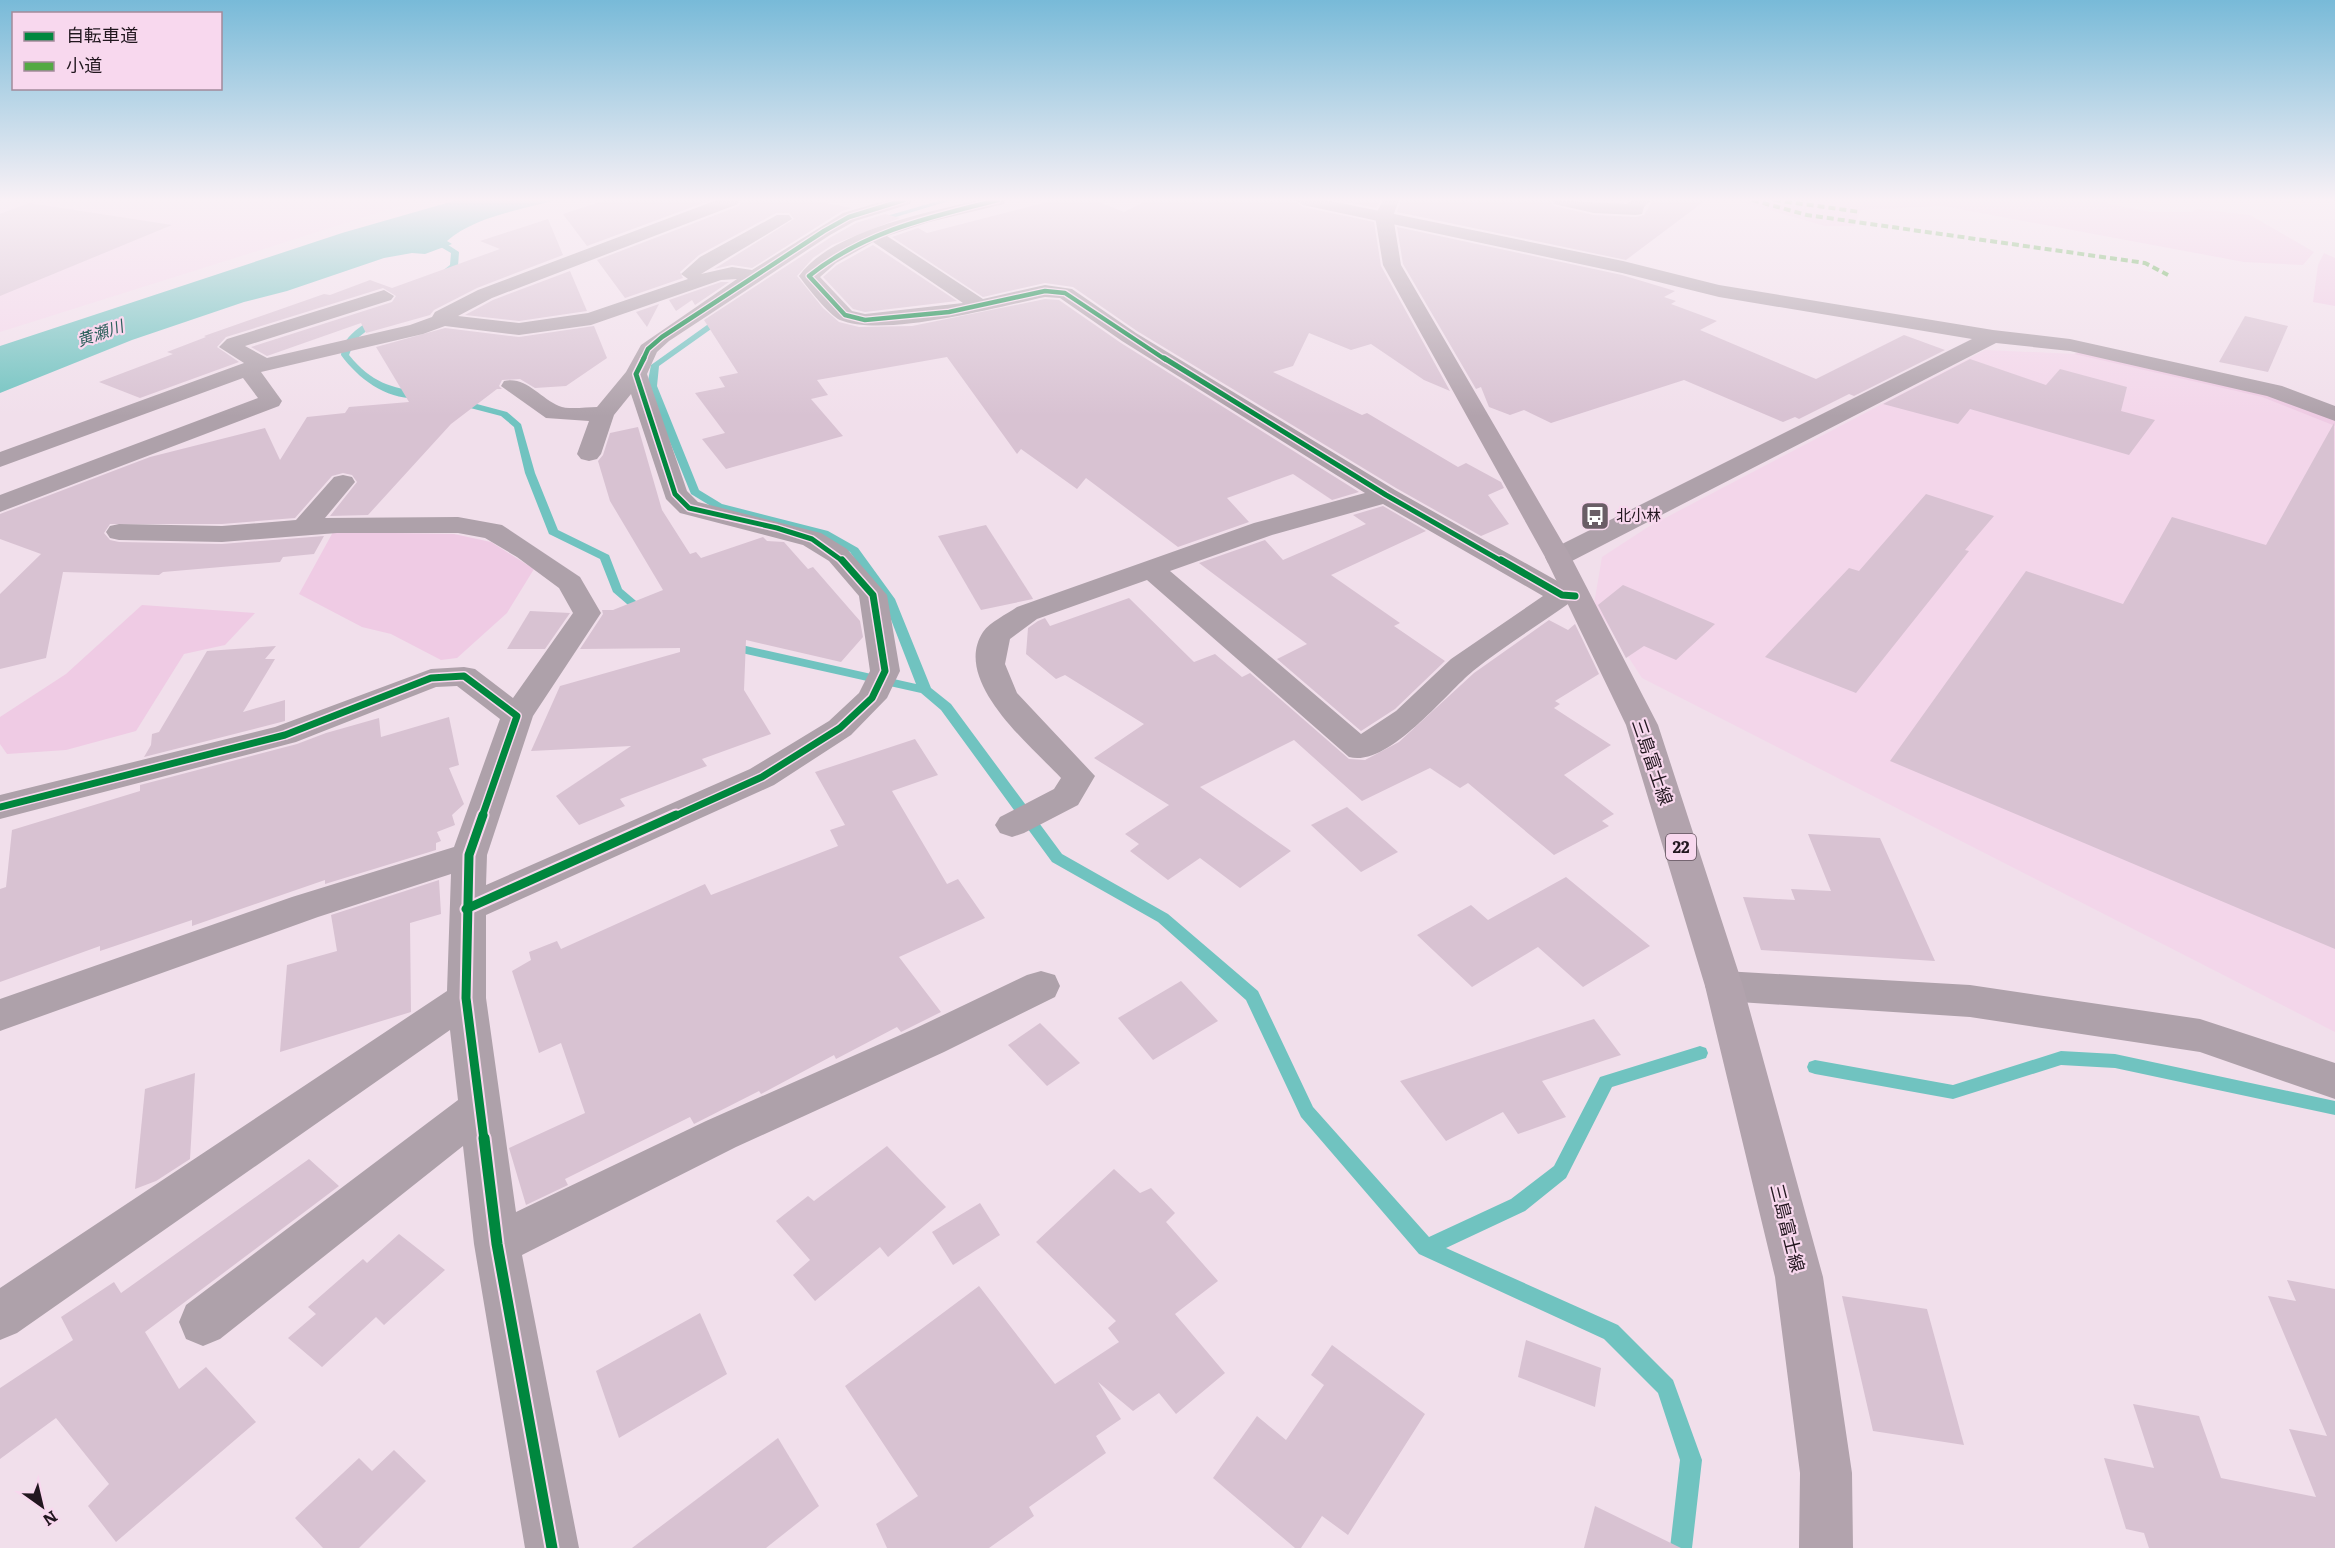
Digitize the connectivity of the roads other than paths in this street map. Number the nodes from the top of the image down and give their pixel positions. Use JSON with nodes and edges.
{"nodes":[{"id":1,"x":543,"y":272,"type":"edge"},
{"id":2,"x":693,"y":272,"type":"edge"},
{"id":3,"x":762,"y":272,"type":"edge"},
{"id":4,"x":813,"y":272,"type":"edge"},
{"id":5,"x":930,"y":272,"type":"edge"},
{"id":6,"x":1396,"y":272,"type":"edge"},
{"id":7,"x":1644,"y":272,"type":"edge"},
{"id":8,"x":756,"y":276,"type":"junction"},
{"id":9,"x":384,"y":296,"type":"dead end"},
{"id":10,"x":979,"y":305,"type":"junction"},
{"id":11,"x":443,"y":320,"type":"junction"},
{"id":12,"x":541,"y":327,"type":"junction"},
{"id":13,"x":1993,"y":336,"type":"junction"},
{"id":14,"x":256,"y":367,"type":"junction"},
{"id":15,"x":636,"y":374,"type":"junction"},
{"id":16,"x":512,"y":387,"type":"dead end"},
{"id":17,"x":603,"y":414,"type":"junction"},
{"id":18,"x":2335,"y":414,"type":"edge"},
{"id":19,"x":589,"y":454,"type":"dead end"},
{"id":20,"x":0,"y":460,"type":"edge"},
{"id":21,"x":343,"y":482,"type":"dead end"},
{"id":22,"x":1386,"y":495,"type":"junction"},
{"id":23,"x":0,"y":504,"type":"edge"},
{"id":24,"x":303,"y":528,"type":"junction"},
{"id":25,"x":119,"y":532,"type":"dead end"},
{"id":26,"x":1558,"y":557,"type":"junction"},
{"id":27,"x":1151,"y":569,"type":"junction"},
{"id":28,"x":1568,"y":595,"type":"junction"},
{"id":29,"x":517,"y":716,"type":"junction"},
{"id":30,"x":0,"y":807,"type":"edge"},
{"id":31,"x":1012,"y":825,"type":"dead end"},
{"id":32,"x":469,"y":855,"type":"junction"},
{"id":33,"x":466,"y":909,"type":"junction"},
{"id":34,"x":1041,"y":986,"type":"dead end"},
{"id":35,"x":1724,"y":986,"type":"junction"},
{"id":36,"x":466,"y":998,"type":"junction"},
{"id":37,"x":0,"y":1015,"type":"edge"},
{"id":38,"x":2335,"y":1081,"type":"edge"},
{"id":39,"x":479,"y":1108,"type":"junction"},
{"id":40,"x":497,"y":1244,"type":"junction"},
{"id":41,"x":0,"y":1316,"type":"edge"},
{"id":42,"x":203,"y":1322,"type":"dead end"},
{"id":43,"x":552,"y":1548,"type":"edge"},
{"id":44,"x":1826,"y":1548,"type":"edge"}],
"edges":[{"from":1,"to":11,"type":"street"},
{"from":2,"to":12,"type":"street"},
{"from":3,"to":8,"type":"street"},
{"from":4,"to":10,"type":"street"},
{"from":5,"to":10,"type":"street"},
{"from":6,"to":26,"type":"main road","name":"三島富士線","number":"22"},
{"from":7,"to":13,"type":"street"},
{"from":8,"to":12,"type":"street"},
{"from":8,"to":15,"type":"street"},
{"from":9,"to":14,"type":"street"},
{"from":10,"to":22,"type":"street"},
{"from":11,"to":12,"type":"street"},
{"from":11,"to":14,"type":"street"},
{"from":13,"to":18,"type":"street"},
{"from":13,"to":26,"type":"street"},
{"from":14,"to":20,"type":"street"},
{"from":14,"to":23,"type":"street"},
{"from":15,"to":17,"type":"street"},
{"from":15,"to":33,"type":"street"},
{"from":16,"to":17,"type":"street"},
{"from":17,"to":19,"type":"street"},
{"from":21,"to":24,"type":"street"},
{"from":22,"to":27,"type":"street"},
{"from":22,"to":28,"type":"street"},
{"from":24,"to":25,"type":"street"},
{"from":24,"to":29,"type":"street"},
{"from":26,"to":28,"type":"main road","name":"三島富士線","number":"22"},
{"from":27,"to":28,"type":"street"},
{"from":27,"to":31,"type":"street"},
{"from":28,"to":35,"type":"main road","name":"三島富士線","number":"22"},
{"from":29,"to":30,"type":"street"},
{"from":29,"to":32,"type":"street"},
{"from":32,"to":33,"type":"street"},
{"from":32,"to":37,"type":"street"},
{"from":33,"to":36,"type":"street"},
{"from":34,"to":40,"type":"street"},
{"from":35,"to":38,"type":"street"},
{"from":35,"to":44,"type":"main road","name":"三島富士線","number":"22"},
{"from":36,"to":39,"type":"street"},
{"from":36,"to":41,"type":"street"},
{"from":39,"to":40,"type":"street"},
{"from":39,"to":42,"type":"street"},
{"from":40,"to":43,"type":"street"}]}
